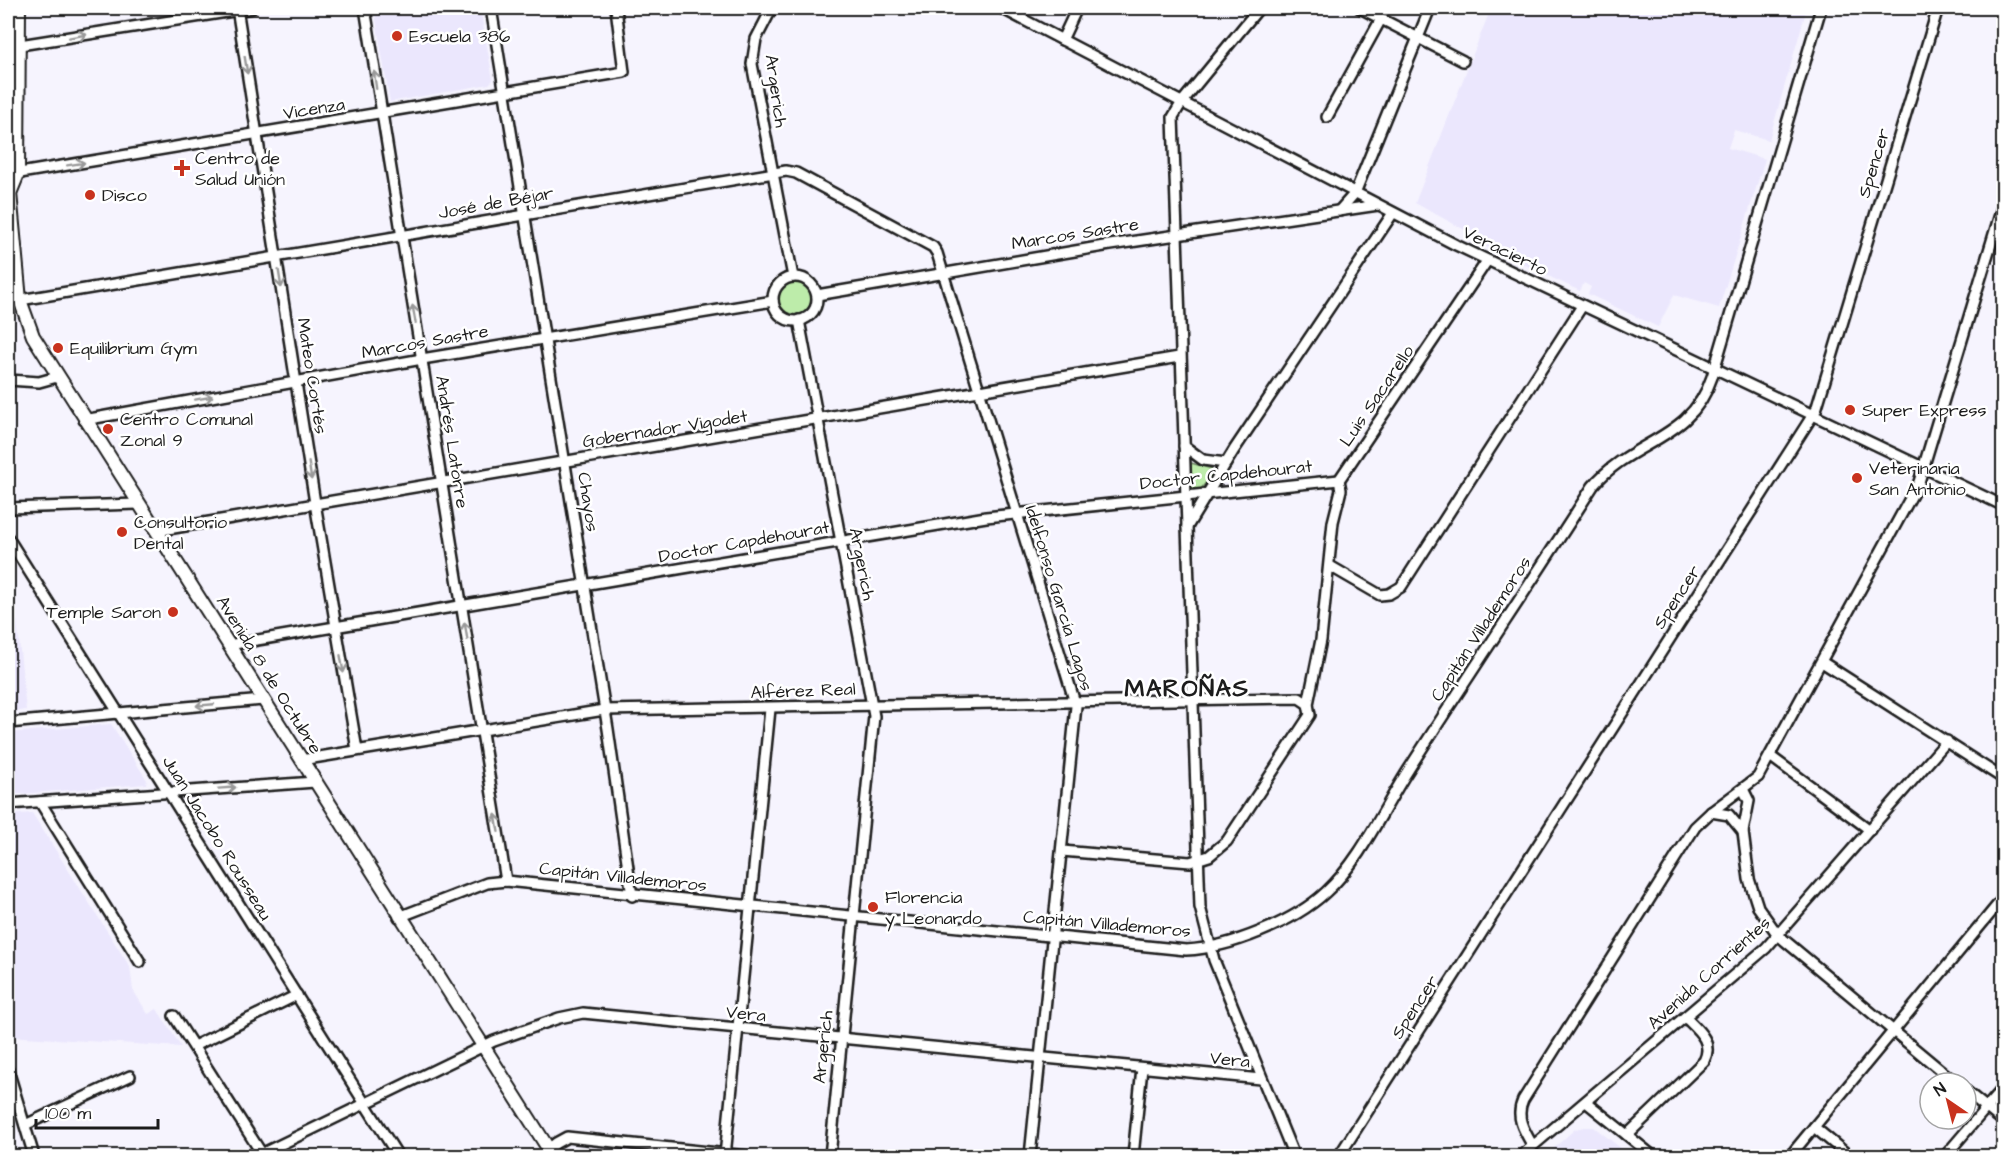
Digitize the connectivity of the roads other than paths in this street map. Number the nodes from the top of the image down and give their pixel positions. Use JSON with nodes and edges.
{"nodes":[{"id":1,"x":19,"y":8,"type":"edge"},
{"id":2,"x":237,"y":8,"type":"edge"},
{"id":3,"x":252,"y":8,"type":"edge"},
{"id":4,"x":365,"y":8,"type":"edge"},
{"id":5,"x":491,"y":8,"type":"edge"},
{"id":6,"x":616,"y":8,"type":"edge"},
{"id":7,"x":772,"y":8,"type":"edge"},
{"id":8,"x":1001,"y":8,"type":"edge"},
{"id":9,"x":1077,"y":8,"type":"edge"},
{"id":10,"x":1259,"y":8,"type":"edge"},
{"id":11,"x":1430,"y":8,"type":"edge"},
{"id":12,"x":1821,"y":8,"type":"edge"},
{"id":13,"x":1938,"y":8,"type":"edge"},
{"id":14,"x":1367,"y":9,"type":"edge"},
{"id":15,"x":1382,"y":19,"type":"junction"},
{"id":16,"x":1418,"y":38,"type":"junction"},
{"id":17,"x":1062,"y":40,"type":"junction"},
{"id":18,"x":20,"y":45,"type":"junction"},
{"id":19,"x":1463,"y":61,"type":"dead end"},
{"id":20,"x":504,"y":94,"type":"junction"},
{"id":21,"x":1182,"y":102,"type":"junction"},
{"id":22,"x":380,"y":115,"type":"junction"},
{"id":23,"x":1327,"y":117,"type":"dead end"},
{"id":24,"x":257,"y":134,"type":"junction"},
{"id":25,"x":10,"y":174,"type":"edge"},
{"id":26,"x":772,"y":174,"type":"junction"},
{"id":27,"x":1355,"y":193,"type":"junction"},
{"id":28,"x":2004,"y":201,"type":"edge"},
{"id":29,"x":1377,"y":205,"type":"junction"},
{"id":30,"x":1339,"y":211,"type":"junction"},
{"id":31,"x":1393,"y":213,"type":"junction"},
{"id":32,"x":524,"y":214,"type":"junction"},
{"id":33,"x":1175,"y":235,"type":"junction"},
{"id":34,"x":400,"y":236,"type":"junction"},
{"id":35,"x":277,"y":258,"type":"junction"},
{"id":36,"x":1487,"y":261,"type":"junction"},
{"id":37,"x":942,"y":273,"type":"junction"},
{"id":38,"x":793,"y":277,"type":"junction"},
{"id":39,"x":816,"y":295,"type":"junction"},
{"id":40,"x":20,"y":300,"type":"junction"},
{"id":41,"x":772,"y":301,"type":"junction"},
{"id":42,"x":1582,"y":306,"type":"junction"},
{"id":43,"x":799,"y":320,"type":"junction"},
{"id":44,"x":545,"y":339,"type":"junction"},
{"id":45,"x":1179,"y":357,"type":"junction"},
{"id":46,"x":422,"y":359,"type":"junction"},
{"id":47,"x":1713,"y":369,"type":"junction"},
{"id":48,"x":57,"y":376,"type":"junction"},
{"id":49,"x":8,"y":381,"type":"edge"},
{"id":50,"x":296,"y":381,"type":"junction"},
{"id":51,"x":979,"y":391,"type":"junction"},
{"id":52,"x":1813,"y":415,"type":"junction"},
{"id":53,"x":84,"y":420,"type":"junction"},
{"id":54,"x":818,"y":420,"type":"junction"},
{"id":55,"x":1184,"y":446,"type":"junction"},
{"id":56,"x":565,"y":462,"type":"junction"},
{"id":57,"x":1226,"y":463,"type":"junction"},
{"id":58,"x":1924,"y":468,"type":"junction"},
{"id":59,"x":1339,"y":480,"type":"junction"},
{"id":60,"x":441,"y":483,"type":"junction"},
{"id":61,"x":1208,"y":493,"type":"junction"},
{"id":62,"x":1185,"y":496,"type":"junction"},
{"id":63,"x":315,"y":503,"type":"junction"},
{"id":64,"x":138,"y":504,"type":"junction"},
{"id":65,"x":2004,"y":506,"type":"edge"},
{"id":66,"x":8,"y":508,"type":"edge"},
{"id":67,"x":1015,"y":513,"type":"junction"},
{"id":68,"x":1186,"y":528,"type":"junction"},
{"id":69,"x":156,"y":531,"type":"junction"},
{"id":70,"x":8,"y":538,"type":"edge"},
{"id":71,"x":841,"y":541,"type":"junction"},
{"id":72,"x":1330,"y":566,"type":"junction"},
{"id":73,"x":584,"y":587,"type":"junction"},
{"id":74,"x":462,"y":606,"type":"junction"},
{"id":75,"x":336,"y":627,"type":"junction"},
{"id":76,"x":228,"y":645,"type":"junction"},
{"id":77,"x":1822,"y":662,"type":"junction"},
{"id":78,"x":263,"y":700,"type":"junction"},
{"id":79,"x":1192,"y":700,"type":"junction"},
{"id":80,"x":1075,"y":702,"type":"junction"},
{"id":81,"x":1308,"y":704,"type":"junction"},
{"id":82,"x":873,"y":705,"type":"junction"},
{"id":83,"x":770,"y":709,"type":"junction"},
{"id":84,"x":604,"y":710,"type":"junction"},
{"id":85,"x":118,"y":713,"type":"junction"},
{"id":86,"x":8,"y":723,"type":"edge"},
{"id":87,"x":482,"y":728,"type":"junction"},
{"id":88,"x":1947,"y":741,"type":"junction"},
{"id":89,"x":357,"y":750,"type":"junction"},
{"id":90,"x":1770,"y":756,"type":"junction"},
{"id":91,"x":301,"y":760,"type":"junction"},
{"id":92,"x":2004,"y":779,"type":"edge"},
{"id":93,"x":315,"y":782,"type":"junction"},
{"id":94,"x":1743,"y":789,"type":"junction"},
{"id":95,"x":169,"y":792,"type":"junction"},
{"id":96,"x":40,"y":802,"type":"junction"},
{"id":97,"x":8,"y":804,"type":"edge"},
{"id":98,"x":1711,"y":812,"type":"junction"},
{"id":99,"x":1870,"y":830,"type":"junction"},
{"id":100,"x":1743,"y":832,"type":"junction"},
{"id":101,"x":1062,"y":851,"type":"junction"},
{"id":102,"x":1197,"y":860,"type":"junction"},
{"id":103,"x":506,"y":881,"type":"junction"},
{"id":104,"x":633,"y":896,"type":"junction"},
{"id":105,"x":2004,"y":897,"type":"edge"},
{"id":106,"x":752,"y":908,"type":"junction"},
{"id":107,"x":399,"y":917,"type":"junction"},
{"id":108,"x":853,"y":918,"type":"junction"},
{"id":109,"x":1054,"y":935,"type":"junction"},
{"id":110,"x":1778,"y":935,"type":"junction"},
{"id":111,"x":1210,"y":948,"type":"junction"},
{"id":112,"x":140,"y":962,"type":"dead end"},
{"id":113,"x":297,"y":995,"type":"junction"},
{"id":114,"x":174,"y":1016,"type":"dead end"},
{"id":115,"x":1685,"y":1017,"type":"junction"},
{"id":116,"x":738,"y":1030,"type":"junction"},
{"id":117,"x":1893,"y":1031,"type":"junction"},
{"id":118,"x":841,"y":1039,"type":"junction"},
{"id":119,"x":194,"y":1047,"type":"junction"},
{"id":120,"x":482,"y":1047,"type":"junction"},
{"id":121,"x":1041,"y":1059,"type":"junction"},
{"id":122,"x":1142,"y":1068,"type":"junction"},
{"id":123,"x":8,"y":1070,"type":"edge"},
{"id":124,"x":1941,"y":1071,"type":"edge"},
{"id":125,"x":130,"y":1076,"type":"dead end"},
{"id":126,"x":1261,"y":1080,"type":"junction"},
{"id":127,"x":2004,"y":1087,"type":"edge"},
{"id":128,"x":1978,"y":1101,"type":"edge"},
{"id":129,"x":1586,"y":1102,"type":"junction"},
{"id":130,"x":366,"y":1104,"type":"junction"},
{"id":131,"x":1986,"y":1108,"type":"junction"},
{"id":132,"x":2004,"y":1122,"type":"edge"},
{"id":133,"x":25,"y":1125,"type":"junction"},
{"id":134,"x":1814,"y":1127,"type":"junction"},
{"id":135,"x":1627,"y":1135,"type":"junction"},
{"id":136,"x":1533,"y":1146,"type":"junction"},
{"id":137,"x":548,"y":1154,"type":"edge"},
{"id":138,"x":260,"y":1155,"type":"edge"},
{"id":139,"x":34,"y":1156,"type":"edge"},
{"id":140,"x":398,"y":1156,"type":"edge"},
{"id":141,"x":725,"y":1156,"type":"edge"},
{"id":142,"x":747,"y":1156,"type":"edge"},
{"id":143,"x":830,"y":1156,"type":"edge"},
{"id":144,"x":1030,"y":1156,"type":"edge"},
{"id":145,"x":1133,"y":1156,"type":"edge"},
{"id":146,"x":1294,"y":1156,"type":"edge"},
{"id":147,"x":1339,"y":1156,"type":"edge"},
{"id":148,"x":1521,"y":1156,"type":"edge"},
{"id":149,"x":1653,"y":1156,"type":"edge"},
{"id":150,"x":1790,"y":1156,"type":"edge"},
{"id":151,"x":1849,"y":1156,"type":"edge"},
{"id":152,"x":1945,"y":1156,"type":"edge"}],
"edges":[{"from":1,"to":18,"type":"main road","name":"Avenida 8 de Octubre"},
{"from":2,"to":3,"type":"street"},
{"from":18,"to":2,"type":"street","one_way":true},
{"from":2,"to":24,"type":"street","name":"Mateo Cortés","one_way":true},
{"from":22,"to":4,"type":"street","name":"Andrés Latorre","one_way":true},
{"from":5,"to":20,"type":"street","name":"Chayos"},
{"from":6,"to":20,"type":"street","name":"Vicenza"},
{"from":7,"to":26,"type":"street","name":"Argerich"},
{"from":8,"to":17,"type":"street","name":"Veracierto"},
{"from":9,"to":17,"type":"street"},
{"from":10,"to":21,"type":"street"},
{"from":11,"to":16,"type":"street"},
{"from":12,"to":47,"type":"street","name":"Capitán Villademoros"},
{"from":13,"to":52,"type":"street","name":"Spencer"},
{"from":14,"to":15,"type":"street"},
{"from":15,"to":16,"type":"street"},
{"from":15,"to":23,"type":"street"},
{"from":16,"to":19,"type":"street"},
{"from":16,"to":27,"type":"street"},
{"from":17,"to":21,"type":"street","name":"Veracierto"},
{"from":18,"to":25,"type":"main road","name":"Avenida 8 de Octubre"},
{"from":20,"to":22,"type":"street","name":"Vicenza"},
{"from":20,"to":32,"type":"street","name":"Chayos"},
{"from":21,"to":27,"type":"street","name":"Veracierto"},
{"from":21,"to":33,"type":"street"},
{"from":22,"to":24,"type":"street","name":"Vicenza"},
{"from":22,"to":34,"type":"street","name":"Andrés Latorre"},
{"from":25,"to":24,"type":"street","name":"Vicenza","one_way":true},
{"from":24,"to":35,"type":"street","name":"Mateo Cortés"},
{"from":25,"to":40,"type":"main road","name":"Avenida 8 de Octubre"},
{"from":26,"to":32,"type":"street","name":"José de Béjar"},
{"from":26,"to":37,"type":"street","name":"José de Béjar"},
{"from":26,"to":38,"type":"street","name":"Argerich"},
{"from":27,"to":29,"type":"street","name":"Veracierto"},
{"from":27,"to":30,"type":"street"},
{"from":28,"to":58,"type":"street"},
{"from":29,"to":30,"type":"street","name":"Marcos Sastre"},
{"from":29,"to":31,"type":"street","name":"Veracierto"},
{"from":30,"to":33,"type":"street","name":"Marcos Sastre"},
{"from":31,"to":36,"type":"street","name":"Veracierto"},
{"from":31,"to":57,"type":"street"},
{"from":32,"to":34,"type":"street","name":"José de Béjar"},
{"from":32,"to":44,"type":"street","name":"Chayos"},
{"from":33,"to":37,"type":"street","name":"Marcos Sastre"},
{"from":33,"to":45,"type":"street"},
{"from":34,"to":35,"type":"street","name":"José de Béjar"},
{"from":46,"to":34,"type":"street","name":"Andrés Latorre","one_way":true},
{"from":35,"to":40,"type":"street","name":"José de Béjar"},
{"from":35,"to":50,"type":"street","name":"Mateo Cortés","one_way":true},
{"from":36,"to":42,"type":"street","name":"Veracierto"},
{"from":36,"to":59,"type":"street","name":"Luis Sacarello"},
{"from":37,"to":39,"type":"street","name":"Marcos Sastre"},
{"from":37,"to":51,"type":"street","name":"Idelfonso García Lagos"},
{"from":38,"to":39,"type":"street"},
{"from":38,"to":41,"type":"street"},
{"from":39,"to":43,"type":"street"},
{"from":40,"to":48,"type":"main road","name":"Avenida 8 de Octubre"},
{"from":41,"to":43,"type":"street"},
{"from":41,"to":44,"type":"street","name":"Marcos Sastre"},
{"from":42,"to":47,"type":"street","name":"Veracierto"},
{"from":42,"to":72,"type":"street"},
{"from":43,"to":54,"type":"street","name":"Argerich"},
{"from":44,"to":46,"type":"street","name":"Marcos Sastre"},
{"from":44,"to":56,"type":"street","name":"Chayos"},
{"from":45,"to":51,"type":"street","name":"Gobernador Vigodet"},
{"from":45,"to":55,"type":"street"},
{"from":46,"to":50,"type":"street","name":"Marcos Sastre"},
{"from":46,"to":60,"type":"street","name":"Andrés Latorre"},
{"from":47,"to":52,"type":"street","name":"Veracierto"},
{"from":47,"to":111,"type":"street","name":"Capitán Villademoros"},
{"from":48,"to":49,"type":"street"},
{"from":48,"to":53,"type":"main road","name":"Avenida 8 de Octubre"},
{"from":53,"to":50,"type":"street","name":"Marcos Sastre","one_way":true},
{"from":50,"to":63,"type":"street","name":"Mateo Cortés","one_way":true},
{"from":51,"to":54,"type":"street","name":"Gobernador Vigodet"},
{"from":51,"to":67,"type":"street","name":"Idelfonso García Lagos"},
{"from":52,"to":58,"type":"street","name":"Veracierto"},
{"from":52,"to":147,"type":"street","name":"Spencer"},
{"from":53,"to":64,"type":"main road","name":"Avenida 8 de Octubre"},
{"from":54,"to":56,"type":"street","name":"Gobernador Vigodet"},
{"from":54,"to":71,"type":"street","name":"Argerich"},
{"from":55,"to":57,"type":"street"},
{"from":55,"to":62,"type":"street"},
{"from":56,"to":60,"type":"street","name":"Gobernador Vigodet"},
{"from":56,"to":73,"type":"street","name":"Chayos"},
{"from":57,"to":61,"type":"street"},
{"from":58,"to":65,"type":"street","name":"Veracierto"},
{"from":58,"to":77,"type":"street"},
{"from":59,"to":61,"type":"street","name":"Doctor Capdehourat"},
{"from":59,"to":72,"type":"street","name":"Luis Sacarello"},
{"from":60,"to":63,"type":"street","name":"Gobernador Vigodet"},
{"from":60,"to":74,"type":"street","name":"Andrés Latorre"},
{"from":61,"to":62,"type":"street","name":"Doctor Capdehourat"},
{"from":61,"to":68,"type":"street"},
{"from":62,"to":67,"type":"street","name":"Doctor Capdehourat"},
{"from":62,"to":68,"type":"street"},
{"from":63,"to":69,"type":"street","name":"Gobernador Vigodet"},
{"from":63,"to":75,"type":"street","name":"Mateo Cortés"},
{"from":64,"to":66,"type":"street"},
{"from":64,"to":69,"type":"main road","name":"Avenida 8 de Octubre"},
{"from":67,"to":71,"type":"street","name":"Doctor Capdehourat"},
{"from":67,"to":80,"type":"street","name":"Idelfonso García Lagos"},
{"from":68,"to":79,"type":"street"},
{"from":69,"to":76,"type":"main road","name":"Avenida 8 de Octubre"},
{"from":70,"to":85,"type":"street","name":"Juan Jacobo Rousseau"},
{"from":71,"to":73,"type":"street","name":"Doctor Capdehourat"},
{"from":71,"to":82,"type":"street","name":"Argerich"},
{"from":72,"to":81,"type":"street","name":"Luis Sacarello"},
{"from":73,"to":74,"type":"street","name":"Doctor Capdehourat"},
{"from":73,"to":84,"type":"street","name":"Chayos"},
{"from":74,"to":75,"type":"street","name":"Doctor Capdehourat"},
{"from":87,"to":74,"type":"street","name":"Andrés Latorre","one_way":true},
{"from":75,"to":76,"type":"street","name":"Doctor Capdehourat"},
{"from":75,"to":89,"type":"street","name":"Mateo Cortés","one_way":true},
{"from":76,"to":78,"type":"main road","name":"Avenida 8 de Octubre"},
{"from":77,"to":88,"type":"street"},
{"from":77,"to":90,"type":"street"},
{"from":78,"to":85,"type":"street","one_way":true},
{"from":78,"to":91,"type":"main road","name":"Avenida 8 de Octubre"},
{"from":79,"to":80,"type":"street","name":"Alférez Real"},
{"from":79,"to":81,"type":"street","name":"Alférez Real"},
{"from":79,"to":102,"type":"street"},
{"from":80,"to":82,"type":"street","name":"Alférez Real"},
{"from":80,"to":101,"type":"street","name":"Idelfonso García Lagos"},
{"from":81,"to":102,"type":"street","name":"Luis Sacarello"},
{"from":82,"to":83,"type":"street","name":"Alférez Real"},
{"from":82,"to":108,"type":"street","name":"Argerich"},
{"from":83,"to":84,"type":"street","name":"Alférez Real"},
{"from":83,"to":106,"type":"street"},
{"from":84,"to":87,"type":"street","name":"Alférez Real"},
{"from":84,"to":104,"type":"street","name":"Chayos"},
{"from":85,"to":86,"type":"street"},
{"from":85,"to":95,"type":"street","name":"Juan Jacobo Rousseau"},
{"from":87,"to":89,"type":"street","name":"Alférez Real"},
{"from":103,"to":87,"type":"street","name":"Andrés Latorre","one_way":true},
{"from":88,"to":92,"type":"street"},
{"from":88,"to":99,"type":"street","name":"Avenida Corrientes"},
{"from":89,"to":91,"type":"street","name":"Alférez Real"},
{"from":90,"to":94,"type":"street"},
{"from":90,"to":99,"type":"street"},
{"from":91,"to":93,"type":"main road","name":"Avenida 8 de Octubre"},
{"from":95,"to":93,"type":"street","one_way":true},
{"from":93,"to":107,"type":"main road","name":"Avenida 8 de Octubre"},
{"from":94,"to":98,"type":"street"},
{"from":94,"to":100,"type":"street"},
{"from":95,"to":96,"type":"street"},
{"from":95,"to":113,"type":"street","name":"Juan Jacobo Rousseau"},
{"from":96,"to":97,"type":"street"},
{"from":96,"to":112,"type":"street"},
{"from":98,"to":100,"type":"street"},
{"from":98,"to":136,"type":"street"},
{"from":99,"to":110,"type":"street","name":"Avenida Corrientes"},
{"from":100,"to":110,"type":"street"},
{"from":101,"to":102,"type":"street"},
{"from":101,"to":109,"type":"street","name":"Idelfonso García Lagos"},
{"from":102,"to":111,"type":"street"},
{"from":103,"to":104,"type":"street","name":"Capitán Villademoros"},
{"from":103,"to":107,"type":"street","name":"Capitán Villademoros"},
{"from":104,"to":106,"type":"street","name":"Capitán Villademoros"},
{"from":105,"to":117,"type":"street"},
{"from":106,"to":108,"type":"street","name":"Capitán Villademoros"},
{"from":106,"to":116,"type":"street"},
{"from":107,"to":120,"type":"main road","name":"Avenida 8 de Octubre"},
{"from":108,"to":109,"type":"street","name":"Capitán Villademoros"},
{"from":108,"to":118,"type":"street","name":"Argerich"},
{"from":109,"to":111,"type":"street","name":"Capitán Villademoros"},
{"from":109,"to":121,"type":"street","name":"Idelfonso García Lagos"},
{"from":110,"to":115,"type":"street","name":"Avenida Corrientes"},
{"from":110,"to":117,"type":"street"},
{"from":111,"to":126,"type":"street"},
{"from":113,"to":119,"type":"street"},
{"from":113,"to":130,"type":"street","name":"Juan Jacobo Rousseau"},
{"from":114,"to":119,"type":"street"},
{"from":115,"to":129,"type":"street","name":"Avenida Corrientes"},
{"from":115,"to":135,"type":"street"},
{"from":116,"to":118,"type":"street","name":"Vera"},
{"from":116,"to":120,"type":"street","name":"Vera"},
{"from":116,"to":141,"type":"street"},
{"from":117,"to":124,"type":"street"},
{"from":117,"to":134,"type":"street"},
{"from":118,"to":121,"type":"street","name":"Vera"},
{"from":118,"to":143,"type":"street","name":"Argerich"},
{"from":119,"to":138,"type":"street"},
{"from":120,"to":130,"type":"street","name":"Vera"},
{"from":120,"to":137,"type":"main road","name":"Avenida 8 de Octubre"},
{"from":121,"to":122,"type":"street","name":"Vera"},
{"from":121,"to":144,"type":"street","name":"Idelfonso García Lagos"},
{"from":122,"to":126,"type":"street","name":"Vera"},
{"from":122,"to":145,"type":"street"},
{"from":123,"to":133,"type":"street"},
{"from":125,"to":133,"type":"street"},
{"from":126,"to":146,"type":"street"},
{"from":127,"to":131,"type":"street"},
{"from":128,"to":131,"type":"street"},
{"from":129,"to":135,"type":"street"},
{"from":129,"to":136,"type":"street","name":"Avenida Corrientes"},
{"from":130,"to":138,"type":"street","name":"Vera"},
{"from":130,"to":140,"type":"street","name":"Juan Jacobo Rousseau"},
{"from":131,"to":132,"type":"street"},
{"from":131,"to":152,"type":"street"},
{"from":133,"to":139,"type":"street"},
{"from":134,"to":150,"type":"street"},
{"from":134,"to":151,"type":"street"},
{"from":135,"to":149,"type":"street"},
{"from":136,"to":148,"type":"street","name":"Avenida Corrientes"},
{"from":137,"to":141,"type":"street"},
{"from":141,"to":142,"type":"street"}]}
